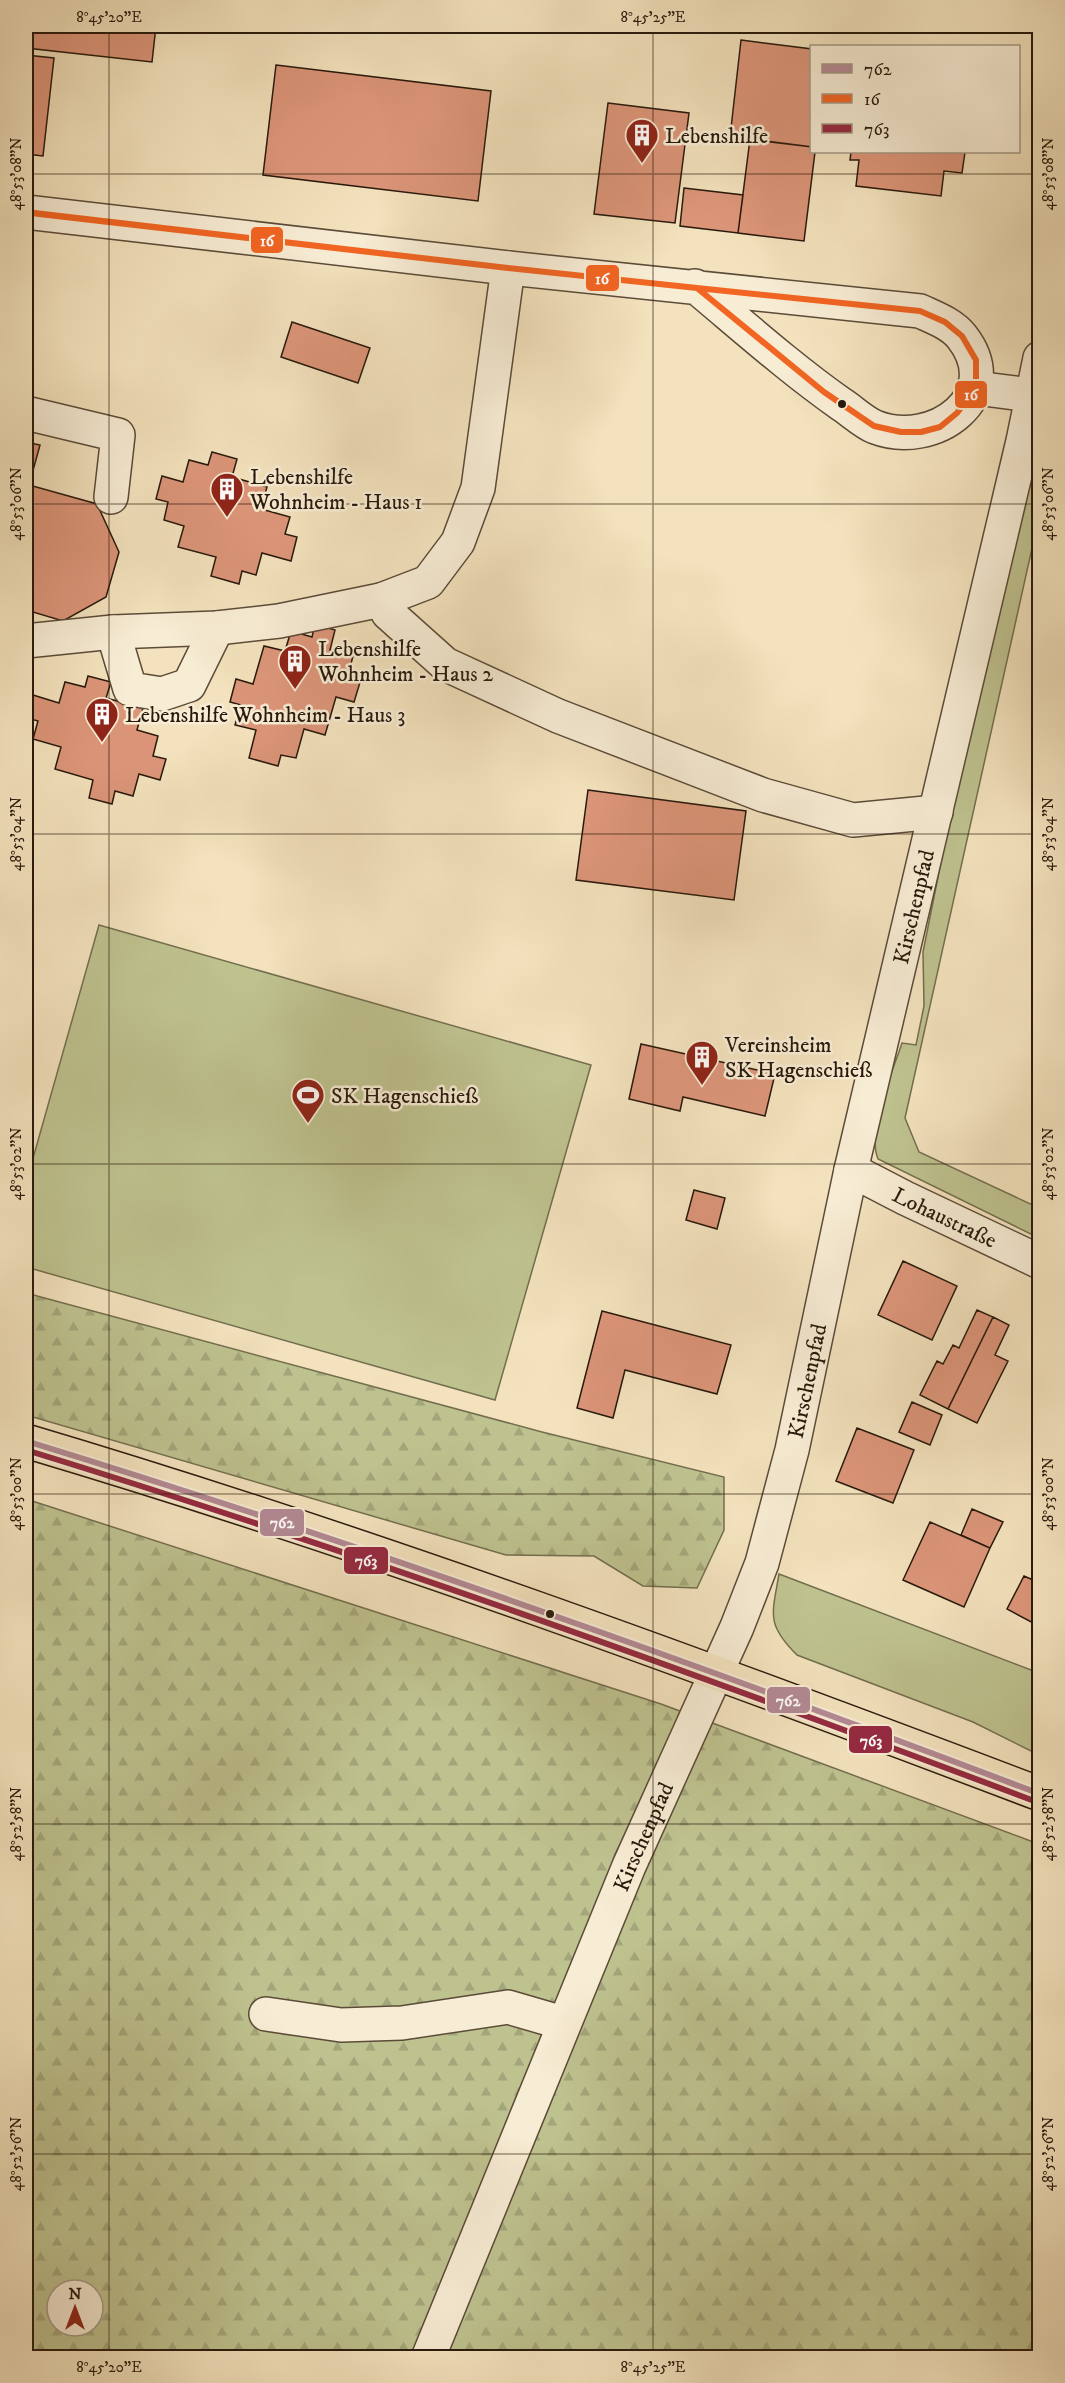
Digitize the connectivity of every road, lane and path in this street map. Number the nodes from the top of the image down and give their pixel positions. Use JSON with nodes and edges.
{"nodes":[{"id":1,"x":26,"y":212,"type":"edge"},
{"id":2,"x":508,"y":268,"type":"junction"},
{"id":3,"x":695,"y":286,"type":"junction"},
{"id":4,"x":1040,"y":358,"type":"edge"},
{"id":5,"x":976,"y":388,"type":"junction"},
{"id":6,"x":1031,"y":395,"type":"junction"},
{"id":7,"x":26,"y":413,"type":"edge"},
{"id":8,"x":111,"y":497,"type":"dead end"},
{"id":9,"x":381,"y":600,"type":"junction"},
{"id":10,"x":217,"y":628,"type":"junction"},
{"id":11,"x":113,"y":632,"type":"junction"},
{"id":12,"x":26,"y":641,"type":"edge"},
{"id":13,"x":936,"y":812,"type":"junction"},
{"id":14,"x":851,"y":1170,"type":"junction"},
{"id":15,"x":1040,"y":1262,"type":"edge"},
{"id":16,"x":26,"y":1441,"type":"edge"},
{"id":17,"x":717,"y":1672,"type":"junction"},
{"id":18,"x":1040,"y":1794,"type":"edge"},
{"id":19,"x":266,"y":2014,"type":"dead end"},
{"id":20,"x":563,"y":2023,"type":"junction"},
{"id":21,"x":428,"y":2358,"type":"edge"}],
"edges":[{"from":1,"to":2,"type":"street"},
{"from":2,"to":3,"type":"street"},
{"from":2,"to":9,"type":"street"},
{"from":3,"to":5,"type":"street"},
{"from":3,"to":5,"type":"street"},
{"from":4,"to":6,"type":"street","name":"Kirschenpfad"},
{"from":5,"to":6,"type":"street"},
{"from":6,"to":13,"type":"street","name":"Kirschenpfad"},
{"from":7,"to":8,"type":"street"},
{"from":9,"to":10,"type":"street"},
{"from":9,"to":13,"type":"street"},
{"from":10,"to":11,"type":"street"},
{"from":10,"to":11,"type":"street"},
{"from":11,"to":12,"type":"street"},
{"from":13,"to":14,"type":"street","name":"Kirschenpfad"},
{"from":14,"to":15,"type":"street","name":"Lohaustraße"},
{"from":14,"to":17,"type":"street","name":"Kirschenpfad"},
{"from":16,"to":17,"type":"main road"},
{"from":17,"to":18,"type":"main road"},
{"from":17,"to":20,"type":"street","name":"Kirschenpfad"},
{"from":19,"to":20,"type":"street"},
{"from":20,"to":21,"type":"street","name":"Kirschenpfad"}]}
